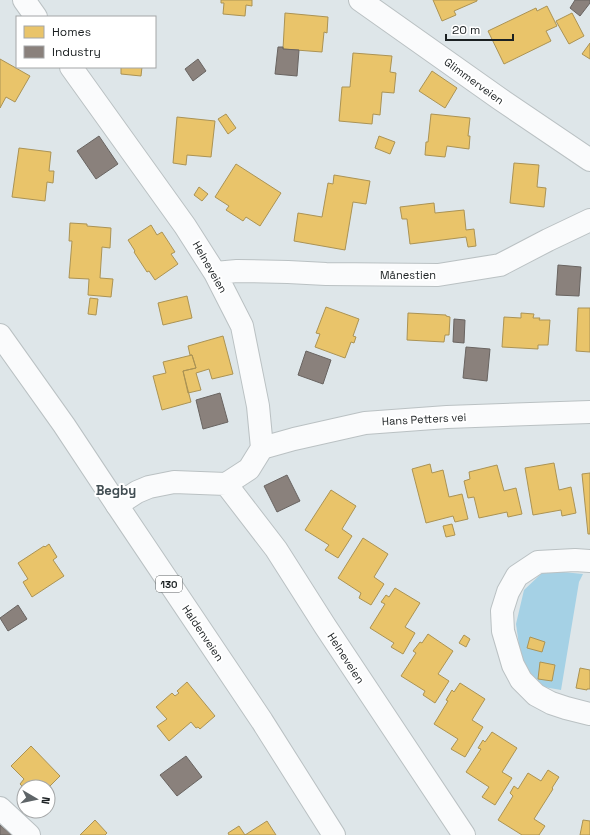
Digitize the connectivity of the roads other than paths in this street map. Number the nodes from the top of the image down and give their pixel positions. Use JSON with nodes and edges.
{"nodes":[{"id":1,"x":24,"y":0,"type":"edge"},
{"id":2,"x":360,"y":0,"type":"edge"},
{"id":3,"x":35,"y":16,"type":"edge"},
{"id":4,"x":72,"y":68,"type":"edge"},
{"id":5,"x":590,"y":160,"type":"edge"},
{"id":6,"x":590,"y":220,"type":"edge"},
{"id":7,"x":215,"y":273,"type":"junction"},
{"id":8,"x":0,"y":335,"type":"edge"},
{"id":9,"x":590,"y":412,"type":"edge"},
{"id":10,"x":262,"y":448,"type":"junction"},
{"id":11,"x":226,"y":484,"type":"junction"},
{"id":12,"x":117,"y":505,"type":"junction"},
{"id":13,"x":590,"y":561,"type":"edge"},
{"id":14,"x":590,"y":714,"type":"edge"},
{"id":15,"x":0,"y":808,"type":"edge"},
{"id":16,"x":29,"y":835,"type":"edge"},
{"id":17,"x":334,"y":835,"type":"edge"},
{"id":18,"x":464,"y":835,"type":"edge"}],
"edges":[{"from":1,"to":3,"type":"street"},
{"from":2,"to":5,"type":"street","name":"Glimmerveien"},
{"from":4,"to":7,"type":"street","name":"Helneveien"},
{"from":6,"to":7,"type":"street","name":"Månestien"},
{"from":7,"to":10,"type":"street","name":"Helneveien"},
{"from":8,"to":12,"type":"street","name":"Haldenveien","number":"130"},
{"from":9,"to":10,"type":"street","name":"Hans Petters vei"},
{"from":10,"to":11,"type":"street"},
{"from":11,"to":12,"type":"street"},
{"from":11,"to":18,"type":"street","name":"Helneveien"},
{"from":12,"to":17,"type":"street","name":"Haldenveien","number":"130"},
{"from":13,"to":14,"type":"street"},
{"from":15,"to":16,"type":"street"}]}
